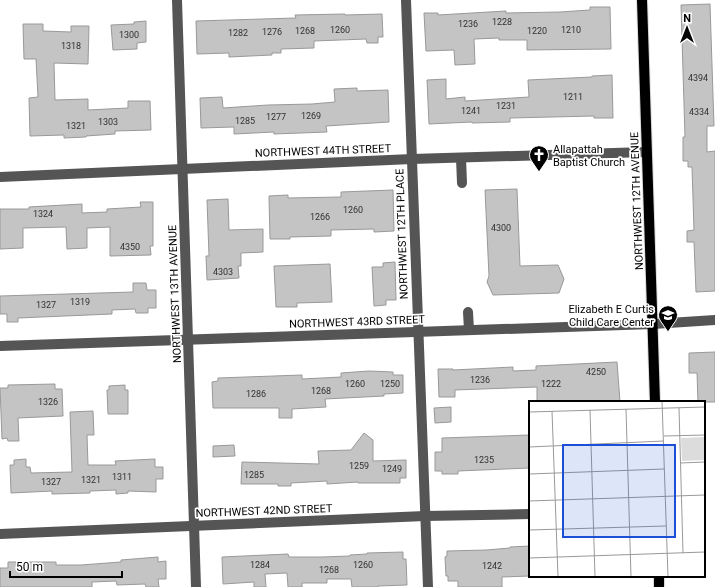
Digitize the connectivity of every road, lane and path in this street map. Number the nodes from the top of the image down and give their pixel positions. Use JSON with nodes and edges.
{"nodes":[{"id":1,"x":178,"y":0,"type":"edge"},
{"id":2,"x":406,"y":0,"type":"edge"},
{"id":3,"x":642,"y":0,"type":"edge"},
{"id":4,"x":646,"y":152,"type":"junction"},
{"id":5,"x":461,"y":158,"type":"junction"},
{"id":6,"x":412,"y":159,"type":"junction"},
{"id":7,"x":183,"y":169,"type":"junction"},
{"id":8,"x":0,"y":177,"type":"edge"},
{"id":9,"x":462,"y":183,"type":"dead end"},
{"id":10,"x":468,"y":312,"type":"dead end"},
{"id":11,"x":715,"y":320,"type":"edge"},
{"id":12,"x":653,"y":324,"type":"junction"},
{"id":13,"x":469,"y":330,"type":"junction"},
{"id":14,"x":418,"y":332,"type":"junction"},
{"id":15,"x":188,"y":340,"type":"junction"},
{"id":16,"x":0,"y":346,"type":"edge"},
{"id":17,"x":655,"y":401,"type":"edge"},
{"id":18,"x":529,"y":514,"type":"edge"},
{"id":19,"x":425,"y":516,"type":"junction"},
{"id":20,"x":194,"y":526,"type":"junction"},
{"id":21,"x":0,"y":534,"type":"edge"},
{"id":22,"x":196,"y":587,"type":"edge"},
{"id":23,"x":428,"y":587,"type":"edge"}],
"edges":[{"from":1,"to":7,"type":"street","name":"NORTHWEST 13TH AVENUE"},
{"from":2,"to":6,"type":"street","name":"NORTHWEST 12TH PLACE"},
{"from":3,"to":4,"type":"main road","name":"NORTHWEST 12TH AVENUE"},
{"from":4,"to":5,"type":"street","name":"NORTHWEST 44TH STREET"},
{"from":4,"to":12,"type":"main road","name":"NORTHWEST 12TH AVENUE"},
{"from":5,"to":6,"type":"street","name":"NORTHWEST 44TH STREET"},
{"from":5,"to":9,"type":"street"},
{"from":6,"to":7,"type":"street","name":"NORTHWEST 44TH STREET"},
{"from":6,"to":14,"type":"street","name":"NORTHWEST 12TH PLACE"},
{"from":7,"to":8,"type":"street","name":"NORTHWEST 44TH STREET"},
{"from":7,"to":15,"type":"street","name":"NORTHWEST 13TH AVENUE"},
{"from":10,"to":13,"type":"street"},
{"from":11,"to":12,"type":"street","name":"NORTHWEST 43RD STREET"},
{"from":12,"to":13,"type":"street","name":"NORTHWEST 43RD STREET"},
{"from":12,"to":17,"type":"main road","name":"NORTHWEST 12TH AVENUE"},
{"from":13,"to":14,"type":"street","name":"NORTHWEST 43RD STREET"},
{"from":14,"to":15,"type":"street","name":"NORTHWEST 43RD STREET"},
{"from":14,"to":19,"type":"street","name":"NORTHWEST 12TH PLACE"},
{"from":15,"to":16,"type":"street","name":"NORTHWEST 43RD STREET"},
{"from":15,"to":20,"type":"street","name":"NORTHWEST 13TH AVENUE"},
{"from":18,"to":19,"type":"street","name":"NORTHWEST 42ND STREET"},
{"from":19,"to":20,"type":"street","name":"NORTHWEST 42ND STREET"},
{"from":19,"to":23,"type":"street","name":"NORTHWEST 12TH PLACE"},
{"from":20,"to":21,"type":"street","name":"NORTHWEST 42ND STREET"},
{"from":20,"to":22,"type":"street","name":"NORTHWEST 13TH AVENUE"}]}
